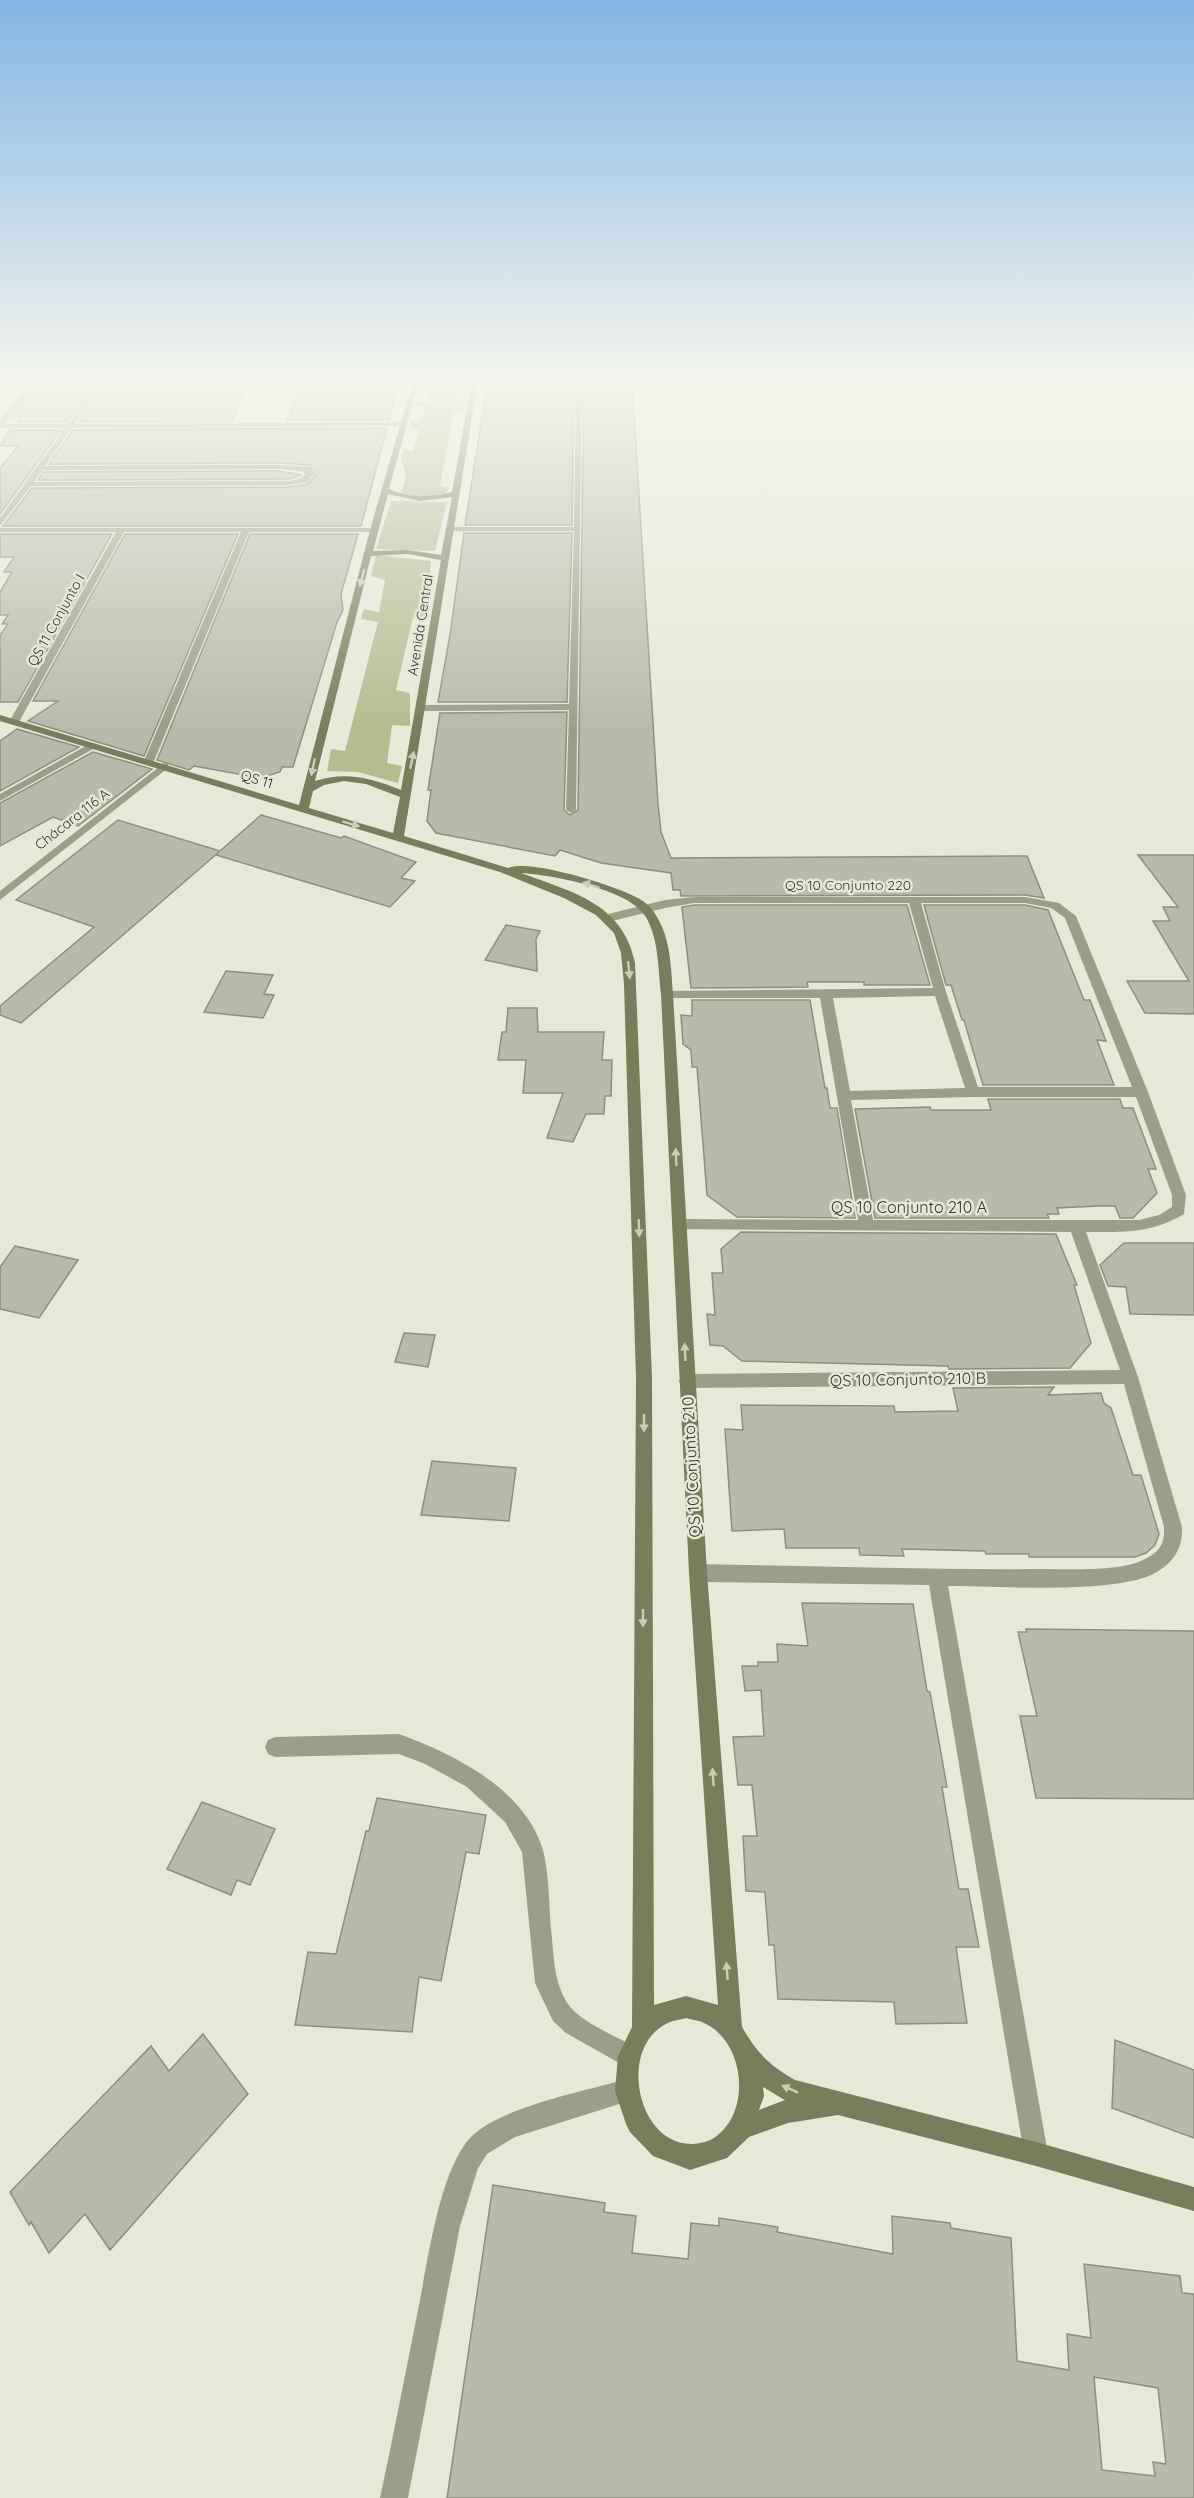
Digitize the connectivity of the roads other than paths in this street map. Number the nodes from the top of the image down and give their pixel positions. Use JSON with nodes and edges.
{"nodes":[{"id":1,"x":20,"y":497,"type":"edge"},
{"id":2,"x":383,"y":497,"type":"edge"},
{"id":3,"x":402,"y":497,"type":"edge"},
{"id":4,"x":443,"y":497,"type":"edge"},
{"id":5,"x":455,"y":497,"type":"edge"},
{"id":6,"x":578,"y":497,"type":"edge"},
{"id":7,"x":0,"y":524,"type":"edge"},
{"id":8,"x":449,"y":529,"type":"junction"},
{"id":9,"x":578,"y":529,"type":"junction"},
{"id":10,"x":0,"y":530,"type":"edge"},
{"id":11,"x":374,"y":530,"type":"junction"},
{"id":12,"x":121,"y":531,"type":"junction"},
{"id":13,"x":246,"y":531,"type":"junction"},
{"id":14,"x":368,"y":554,"type":"junction"},
{"id":15,"x":445,"y":558,"type":"junction"},
{"id":16,"x":572,"y":707,"type":"junction"},
{"id":17,"x":421,"y":708,"type":"junction"},
{"id":18,"x":0,"y":718,"type":"edge"},
{"id":19,"x":15,"y":722,"type":"junction"},
{"id":20,"x":91,"y":746,"type":"junction"},
{"id":21,"x":149,"y":761,"type":"junction"},
{"id":22,"x":164,"y":766,"type":"junction"},
{"id":23,"x":308,"y":789,"type":"junction"},
{"id":24,"x":405,"y":796,"type":"junction"},
{"id":25,"x":0,"y":798,"type":"edge"},
{"id":26,"x":303,"y":809,"type":"junction"},
{"id":27,"x":571,"y":810,"type":"dead end"},
{"id":28,"x":398,"y":838,"type":"junction"},
{"id":29,"x":504,"y":870,"type":"junction"},
{"id":30,"x":0,"y":897,"type":"edge"},
{"id":31,"x":914,"y":900,"type":"junction"},
{"id":32,"x":645,"y":908,"type":"junction"},
{"id":33,"x":608,"y":918,"type":"junction"},
{"id":34,"x":940,"y":992,"type":"junction"},
{"id":35,"x":668,"y":994,"type":"junction"},
{"id":36,"x":826,"y":994,"type":"junction"},
{"id":37,"x":973,"y":1092,"type":"junction"},
{"id":38,"x":1141,"y":1092,"type":"junction"},
{"id":39,"x":844,"y":1096,"type":"junction"},
{"id":40,"x":866,"y":1224,"type":"junction"},
{"id":41,"x":679,"y":1225,"type":"junction"},
{"id":42,"x":1077,"y":1227,"type":"junction"},
{"id":43,"x":1130,"y":1377,"type":"junction"},
{"id":44,"x":687,"y":1381,"type":"junction"},
{"id":45,"x":698,"y":1572,"type":"junction"},
{"id":46,"x":937,"y":1576,"type":"junction"},
{"id":47,"x":275,"y":1747,"type":"dead end"},
{"id":48,"x":643,"y":2028,"type":"junction"},
{"id":49,"x":731,"y":2030,"type":"junction"},
{"id":50,"x":629,"y":2056,"type":"junction"},
{"id":51,"x":748,"y":2059,"type":"junction"},
{"id":52,"x":627,"y":2091,"type":"junction"},
{"id":53,"x":839,"y":2104,"type":"junction"},
{"id":54,"x":741,"y":2128,"type":"junction"},
{"id":55,"x":1036,"y":2154,"type":"junction"},
{"id":56,"x":1194,"y":2199,"type":"edge"},
{"id":57,"x":394,"y":2498,"type":"edge"}],
"edges":[{"from":1,"to":7,"type":"street"},
{"from":2,"to":11,"type":"street"},
{"from":3,"to":4,"type":"street"},
{"from":5,"to":8,"type":"street","name":"Avenida Central"},
{"from":6,"to":9,"type":"street"},
{"from":8,"to":9,"type":"street"},
{"from":8,"to":15,"type":"street","name":"Avenida Central"},
{"from":9,"to":16,"type":"street"},
{"from":10,"to":12,"type":"street"},
{"from":11,"to":13,"type":"street"},
{"from":11,"to":14,"type":"street"},
{"from":12,"to":13,"type":"street"},
{"from":12,"to":19,"type":"street","name":"QS 11 Conjunto I"},
{"from":13,"to":21,"type":"street"},
{"from":14,"to":15,"type":"street"},
{"from":14,"to":23,"type":"street","one_way":true},
{"from":15,"to":17,"type":"street","name":"Avenida Central"},
{"from":16,"to":17,"type":"street"},
{"from":16,"to":27,"type":"street"},
{"from":24,"to":17,"type":"street","name":"Avenida Central","one_way":true},
{"from":18,"to":19,"type":"street","name":"QS 11"},
{"from":19,"to":20,"type":"street","name":"QS 11"},
{"from":20,"to":21,"type":"street","name":"QS 11"},
{"from":20,"to":25,"type":"street"},
{"from":21,"to":22,"type":"street","name":"QS 11"},
{"from":22,"to":26,"type":"street","name":"QS 11"},
{"from":22,"to":30,"type":"street","name":"Chácara 116 A"},
{"from":23,"to":24,"type":"street"},
{"from":23,"to":26,"type":"street"},
{"from":24,"to":28,"type":"street","name":"Avenida Central"},
{"from":26,"to":28,"type":"street","name":"QS 11","one_way":true},
{"from":28,"to":29,"type":"street","name":"QS 11"},
{"from":32,"to":29,"type":"street","name":"QS 11","one_way":true},
{"from":29,"to":33,"type":"street","name":"QS 11"},
{"from":31,"to":32,"type":"street","name":"QS 10 Conjunto 220"},
{"from":31,"to":34,"type":"street"},
{"from":31,"to":38,"type":"street","name":"QS 10 Conjunto 220"},
{"from":32,"to":33,"type":"street","name":"QS 10 Conjunto 220"},
{"from":32,"to":35,"type":"street","name":"QS 10 Conjunto 210"},
{"from":33,"to":48,"type":"street","one_way":true},
{"from":34,"to":36,"type":"street"},
{"from":34,"to":37,"type":"street"},
{"from":35,"to":36,"type":"street"},
{"from":41,"to":35,"type":"street","name":"QS 10 Conjunto 210","one_way":true},
{"from":36,"to":39,"type":"street"},
{"from":37,"to":38,"type":"street"},
{"from":37,"to":39,"type":"street"},
{"from":38,"to":42,"type":"street","name":"QS 10 Conjunto 210 A"},
{"from":39,"to":40,"type":"street"},
{"from":40,"to":41,"type":"street","name":"QS 10 Conjunto 210 A"},
{"from":40,"to":42,"type":"street","name":"QS 10 Conjunto 210 A"},
{"from":44,"to":41,"type":"street","name":"QS 10 Conjunto 210","one_way":true},
{"from":42,"to":43,"type":"street"},
{"from":43,"to":44,"type":"street","name":"QS 10 Conjunto 210 B"},
{"from":43,"to":46,"type":"street"},
{"from":44,"to":45,"type":"street","name":"QS 10 Conjunto 210"},
{"from":45,"to":46,"type":"street"},
{"from":49,"to":45,"type":"street","name":"QS 10 Conjunto 210","one_way":true},
{"from":46,"to":55,"type":"street"},
{"from":47,"to":50,"type":"street"},
{"from":48,"to":49,"type":"street"},
{"from":48,"to":50,"type":"street"},
{"from":49,"to":51,"type":"street"},
{"from":50,"to":52,"type":"street"},
{"from":53,"to":51,"type":"street","one_way":true},
{"from":51,"to":54,"type":"street"},
{"from":52,"to":54,"type":"street"},
{"from":52,"to":57,"type":"street"},
{"from":53,"to":54,"type":"street"},
{"from":53,"to":55,"type":"street"},
{"from":55,"to":56,"type":"street"}]}
